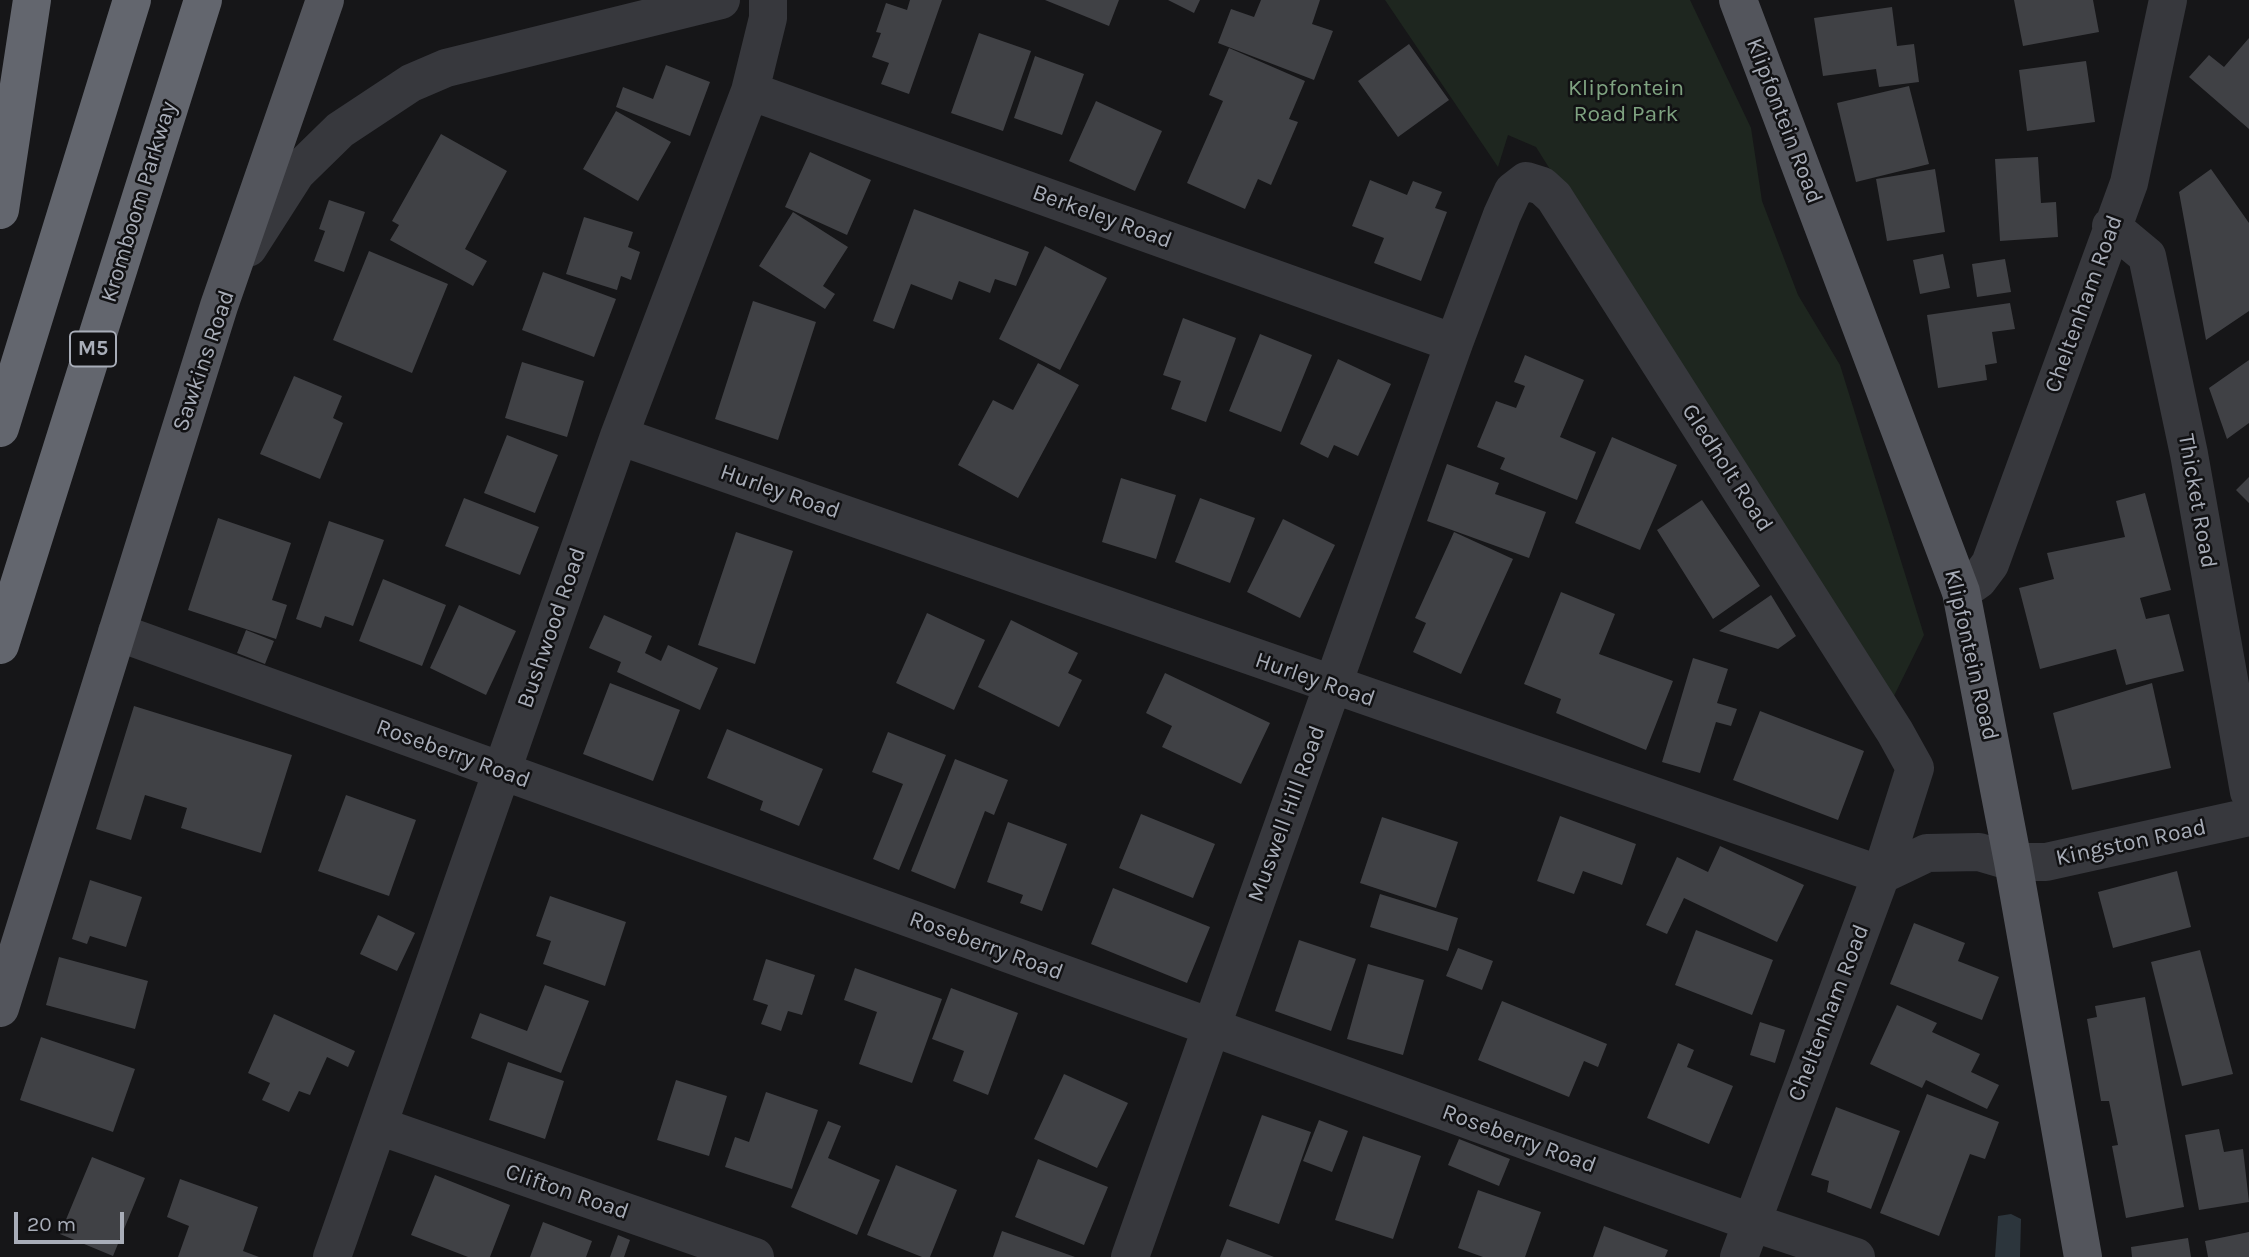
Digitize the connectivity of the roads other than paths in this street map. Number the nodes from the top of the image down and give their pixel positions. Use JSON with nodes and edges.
{"nodes":[{"id":1,"x":32,"y":0,"type":"edge"},
{"id":2,"x":132,"y":0,"type":"edge"},
{"id":3,"x":205,"y":0,"type":"edge"},
{"id":4,"x":325,"y":0,"type":"edge"},
{"id":5,"x":721,"y":0,"type":"edge"},
{"id":6,"x":768,"y":0,"type":"edge"},
{"id":7,"x":1738,"y":0,"type":"edge"},
{"id":8,"x":2168,"y":0,"type":"edge"},
{"id":9,"x":750,"y":91,"type":"junction"},
{"id":10,"x":1526,"y":181,"type":"joint"},
{"id":11,"x":0,"y":210,"type":"edge"},
{"id":12,"x":2111,"y":226,"type":"junction"},
{"id":13,"x":219,"y":306,"type":"junction"},
{"id":14,"x":1454,"y":343,"type":"junction"},
{"id":15,"x":0,"y":428,"type":"edge"},
{"id":16,"x":619,"y":436,"type":"junction"},
{"id":17,"x":1961,"y":592,"type":"junction"},
{"id":18,"x":117,"y":632,"type":"junction"},
{"id":19,"x":0,"y":645,"type":"edge"},
{"id":20,"x":1333,"y":686,"type":"junction"},
{"id":21,"x":1915,"y":768,"type":"joint"},
{"id":22,"x":502,"y":772,"type":"junction"},
{"id":23,"x":2249,"y":793,"type":"edge"},
{"id":24,"x":2249,"y":817,"type":"edge"},
{"id":25,"x":2013,"y":862,"type":"junction"},
{"id":26,"x":1881,"y":875,"type":"junction"},
{"id":27,"x":0,"y":1008,"type":"edge"},
{"id":28,"x":1211,"y":1028,"type":"junction"},
{"id":29,"x":379,"y":1126,"type":"junction"},
{"id":30,"x":1745,"y":1240,"type":"edge"},
{"id":31,"x":332,"y":1257,"type":"edge"},
{"id":32,"x":755,"y":1257,"type":"edge"},
{"id":33,"x":1130,"y":1257,"type":"edge"},
{"id":34,"x":1856,"y":1257,"type":"edge"},
{"id":35,"x":2083,"y":1257,"type":"edge"}],
"edges":[{"from":1,"to":11,"type":"highway"},
{"from":2,"to":15,"type":"highway"},
{"from":3,"to":19,"type":"highway","name":"Kromboom Parkway","number":"M5"},
{"from":4,"to":13,"type":"main road"},
{"from":5,"to":13,"type":"street","name":"Sawkins Road"},
{"from":6,"to":9,"type":"street","name":"Bushwood Road"},
{"from":7,"to":17,"type":"main road","name":"Klipfontein Road"},
{"from":8,"to":12,"type":"street","name":"Cheltenham Road"},
{"from":9,"to":14,"type":"street","name":"Berkeley Road"},
{"from":9,"to":16,"type":"street","name":"Bushwood Road"},
{"from":10,"to":14,"type":"street","name":"Muswell Hill Road"},
{"from":10,"to":21,"type":"street","name":"Gledholt Road"},
{"from":12,"to":17,"type":"street","name":"Cheltenham Road"},
{"from":12,"to":23,"type":"street","name":"Thicket Road"},
{"from":13,"to":18,"type":"main road","name":"Sawkins Road"},
{"from":14,"to":20,"type":"street","name":"Muswell Hill Road"},
{"from":16,"to":20,"type":"street","name":"Hurley Road"},
{"from":16,"to":22,"type":"street","name":"Bushwood Road"},
{"from":17,"to":25,"type":"main road","name":"Klipfontein Road"},
{"from":18,"to":22,"type":"street","name":"Roseberry Road"},
{"from":18,"to":27,"type":"main road","name":"Sawkins Road"},
{"from":20,"to":26,"type":"street","name":"Hurley Road"},
{"from":20,"to":28,"type":"street","name":"Muswell Hill Road"},
{"from":21,"to":26,"type":"street","name":"Cheltenham Road"},
{"from":22,"to":28,"type":"street","name":"Roseberry Road"},
{"from":22,"to":29,"type":"street","name":"Bushwood Road"},
{"from":24,"to":25,"type":"street","name":"Kingston Road"},
{"from":25,"to":26,"type":"street"},
{"from":25,"to":35,"type":"main road","name":"Klipfontein Road"},
{"from":26,"to":30,"type":"street","name":"Cheltenham Road"},
{"from":28,"to":30,"type":"street","name":"Roseberry Road"},
{"from":28,"to":33,"type":"street","name":"Muswell Hill Road"},
{"from":29,"to":31,"type":"street","name":"Bushwood Road"},
{"from":29,"to":32,"type":"street","name":"Clifton Road"},
{"from":30,"to":34,"type":"street","name":"Roseberry Road"}]}
